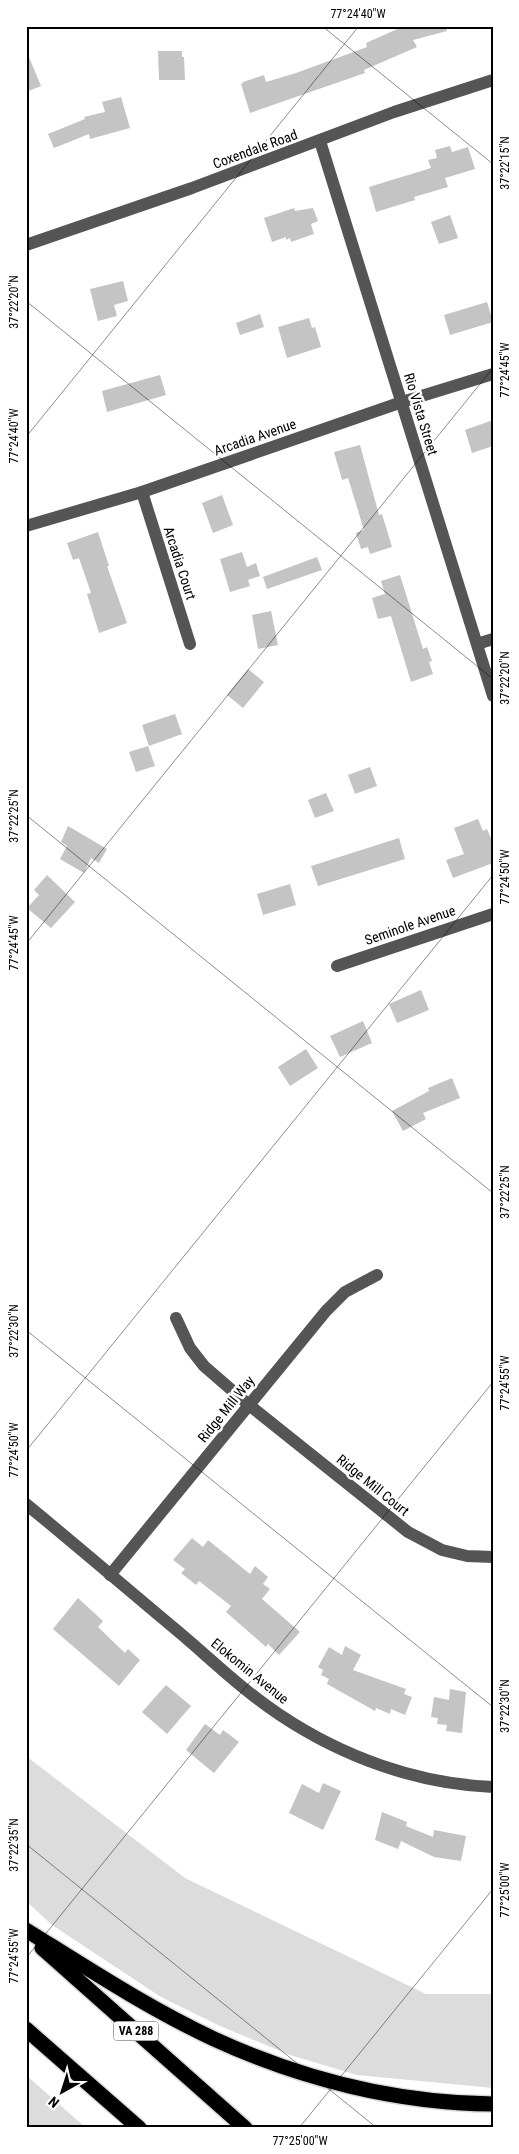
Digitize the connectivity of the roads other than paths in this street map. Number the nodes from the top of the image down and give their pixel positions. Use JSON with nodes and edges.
{"nodes":[{"id":1,"x":493,"y":80,"type":"edge"},
{"id":2,"x":320,"y":141,"type":"junction"},
{"id":3,"x":26,"y":245,"type":"edge"},
{"id":4,"x":493,"y":374,"type":"edge"},
{"id":5,"x":402,"y":402,"type":"junction"},
{"id":6,"x":142,"y":492,"type":"junction"},
{"id":7,"x":26,"y":526,"type":"edge"},
{"id":8,"x":493,"y":639,"type":"edge"},
{"id":9,"x":190,"y":644,"type":"dead end"},
{"id":10,"x":477,"y":644,"type":"junction"},
{"id":11,"x":493,"y":696,"type":"edge"},
{"id":12,"x":493,"y":914,"type":"edge"},
{"id":13,"x":337,"y":966,"type":"dead end"},
{"id":14,"x":377,"y":1275,"type":"dead end"},
{"id":15,"x":176,"y":1318,"type":"dead end"},
{"id":16,"x":249,"y":1405,"type":"junction"},
{"id":17,"x":26,"y":1504,"type":"edge"},
{"id":18,"x":493,"y":1557,"type":"edge"},
{"id":19,"x":110,"y":1574,"type":"junction"},
{"id":20,"x":493,"y":1787,"type":"edge"},
{"id":21,"x":26,"y":1930,"type":"edge"},
{"id":22,"x":26,"y":1935,"type":"edge"},
{"id":23,"x":26,"y":2028,"type":"edge"},
{"id":24,"x":493,"y":2104,"type":"edge"},
{"id":25,"x":130,"y":2122,"type":"edge"},
{"id":26,"x":139,"y":2128,"type":"edge"},
{"id":27,"x":245,"y":2128,"type":"edge"}],
"edges":[{"from":1,"to":2,"type":"street","name":"Coxendale Road"},
{"from":2,"to":3,"type":"street","name":"Coxendale Road"},
{"from":2,"to":5,"type":"street","name":"Rio Vista Street"},
{"from":4,"to":5,"type":"street","name":"Arcadia Avenue"},
{"from":5,"to":6,"type":"street","name":"Arcadia Avenue"},
{"from":5,"to":10,"type":"street","name":"Rio Vista Street"},
{"from":6,"to":7,"type":"street","name":"Arcadia Avenue"},
{"from":6,"to":9,"type":"street","name":"Arcadia Court"},
{"from":8,"to":10,"type":"street"},
{"from":10,"to":11,"type":"street","name":"Rio Vista Street"},
{"from":12,"to":13,"type":"street","name":"Seminole Avenue"},
{"from":14,"to":16,"type":"street","name":"Ridge Mill Way"},
{"from":15,"to":16,"type":"street","name":"Ridge Mill Court"},
{"from":16,"to":18,"type":"street","name":"Ridge Mill Court"},
{"from":16,"to":19,"type":"street","name":"Ridge Mill Way"},
{"from":17,"to":19,"type":"street","name":"Elokomin Avenue"},
{"from":19,"to":20,"type":"street","name":"Elokomin Avenue"},
{"from":21,"to":24,"type":"highway"},
{"from":22,"to":27,"type":"highway","number":"VA 288"},
{"from":23,"to":25,"type":"highway"},
{"from":25,"to":26,"type":"highway"}]}
